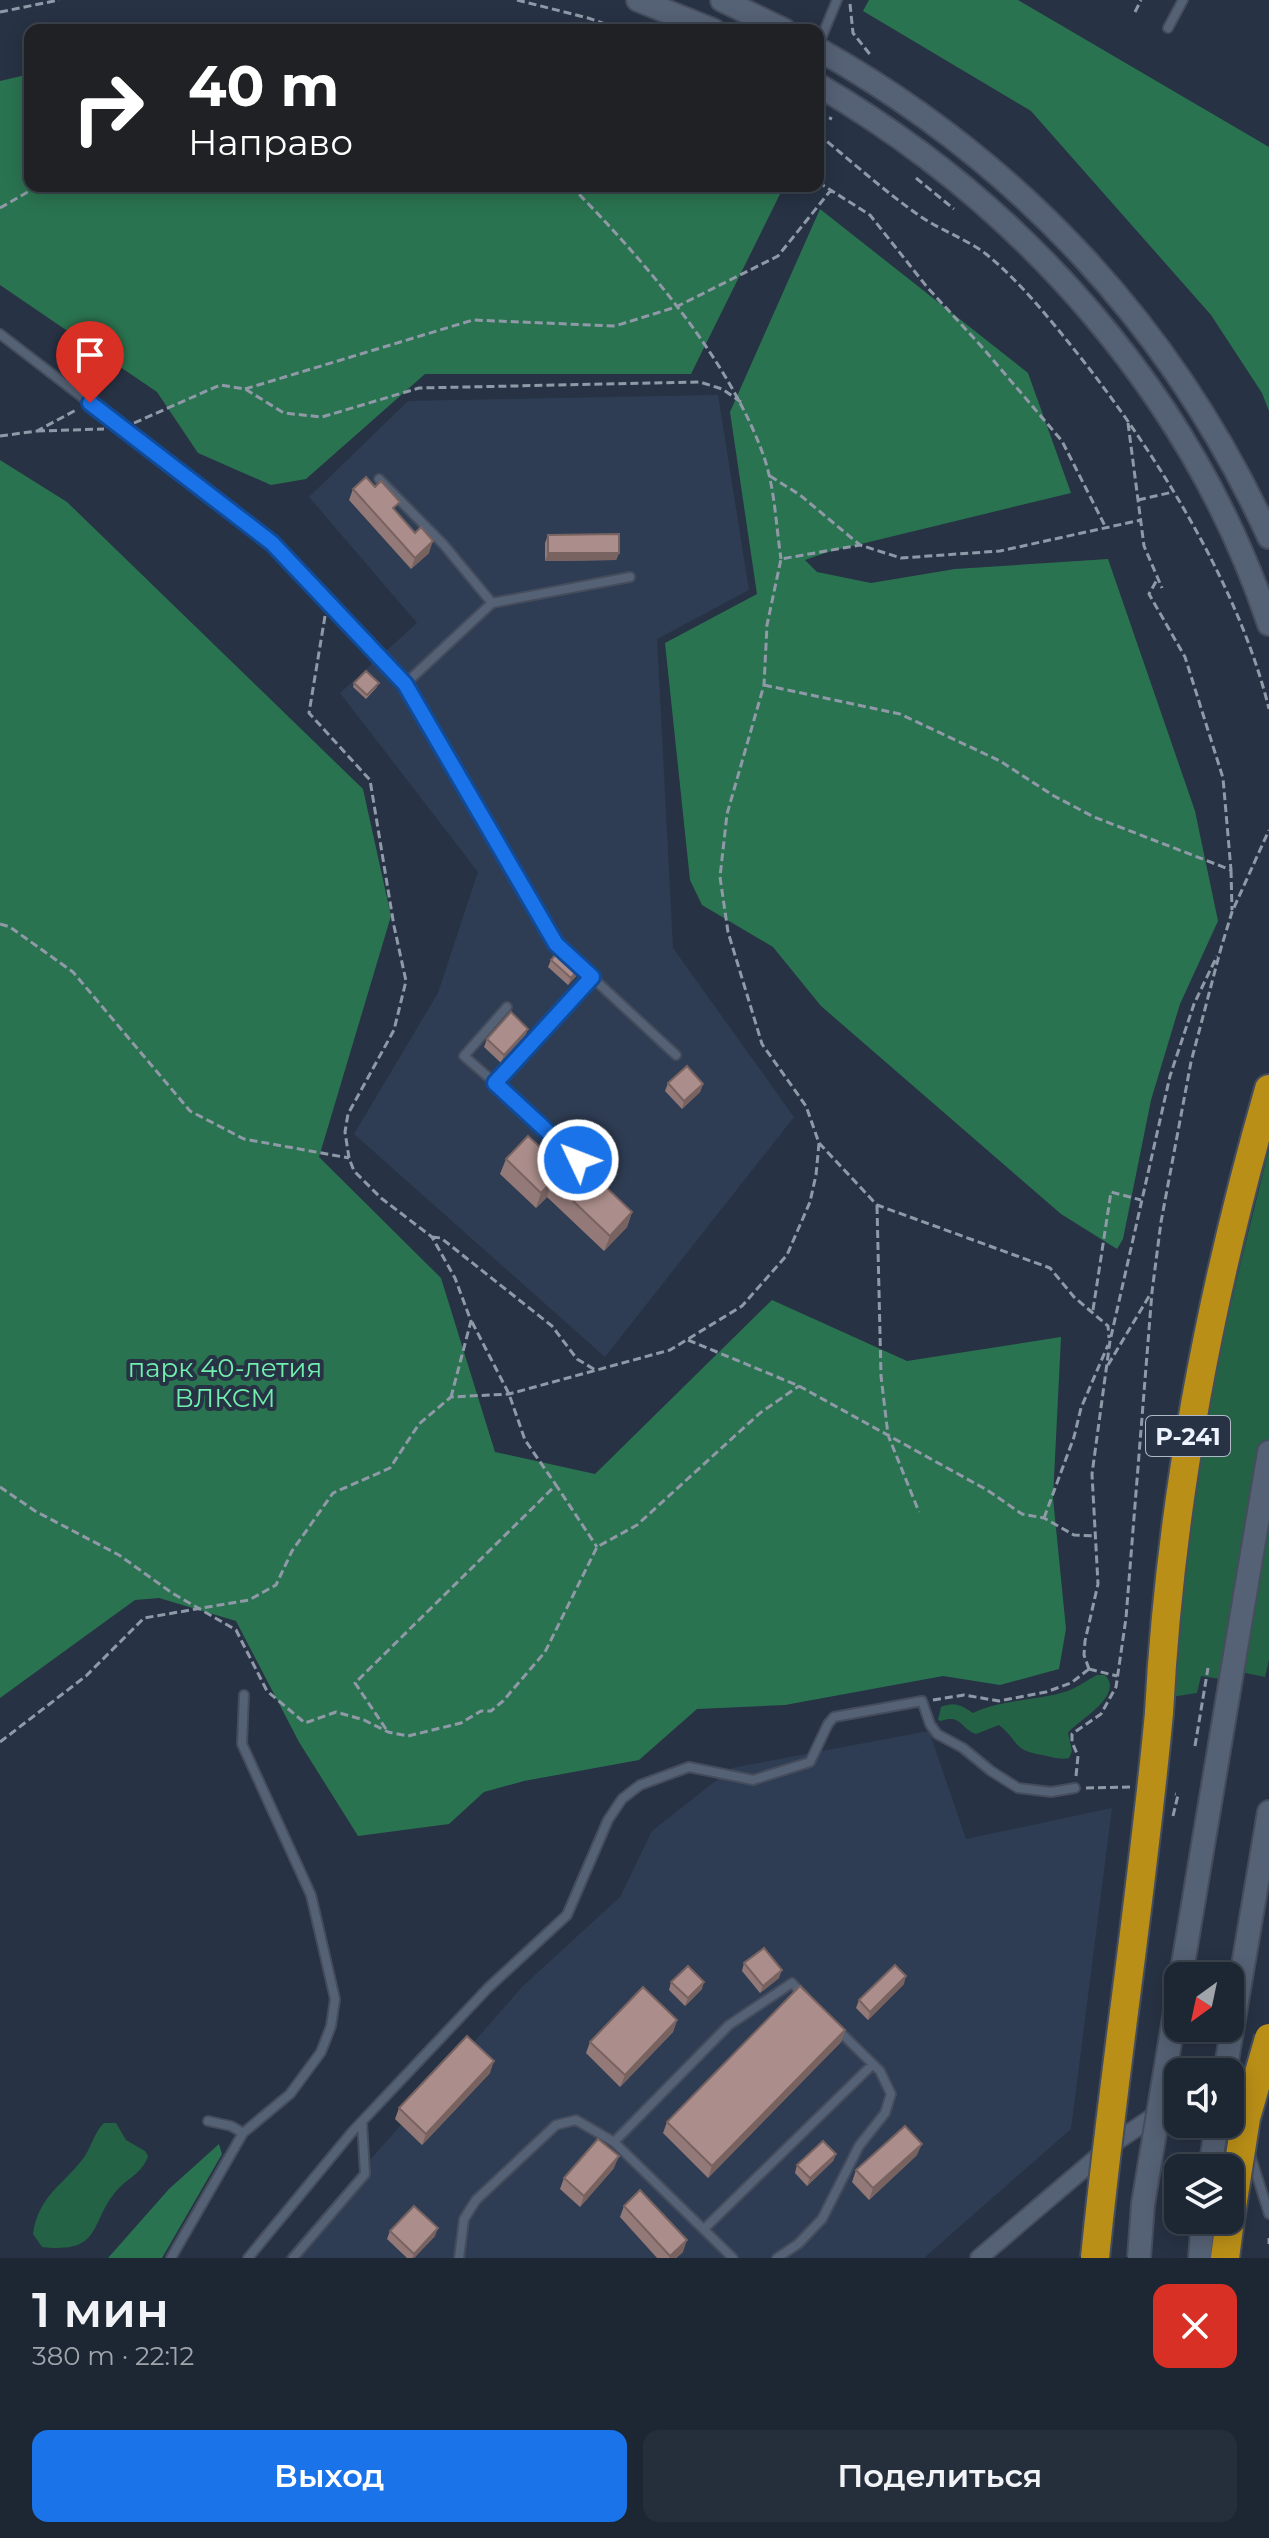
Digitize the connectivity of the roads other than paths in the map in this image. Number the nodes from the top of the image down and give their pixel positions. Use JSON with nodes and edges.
{"nodes":[{"id":1,"x":638,"y":0,"type":"edge"},
{"id":2,"x":722,"y":0,"type":"edge"},
{"id":3,"x":837,"y":0,"type":"edge"},
{"id":4,"x":1183,"y":0,"type":"edge"},
{"id":5,"x":698,"y":24,"type":"edge"},
{"id":6,"x":772,"y":24,"type":"edge"},
{"id":7,"x":1168,"y":28,"type":"dead end"},
{"id":8,"x":824,"y":32,"type":"edge"},
{"id":9,"x":824,"y":51,"type":"edge"},
{"id":10,"x":824,"y":89,"type":"edge"},
{"id":11,"x":0,"y":334,"type":"edge"},
{"id":12,"x":379,"y":479,"type":"edge"},
{"id":13,"x":1269,"y":537,"type":"edge"},
{"id":14,"x":630,"y":577,"type":"dead end"},
{"id":15,"x":492,"y":603,"type":"junction"},
{"id":16,"x":1269,"y":624,"type":"edge"},
{"id":17,"x":405,"y":684,"type":"junction"},
{"id":18,"x":592,"y":977,"type":"junction"},
{"id":19,"x":507,"y":1007,"type":"dead end"},
{"id":20,"x":676,"y":1055,"type":"dead end"},
{"id":21,"x":495,"y":1083,"type":"junction"},
{"id":22,"x":1269,"y":1089,"type":"edge"},
{"id":23,"x":578,"y":1160,"type":"edge"},
{"id":24,"x":1269,"y":1452,"type":"edge"},
{"id":25,"x":244,"y":1695,"type":"dead end"},
{"id":26,"x":1075,"y":1788,"type":"dead end"},
{"id":27,"x":1269,"y":1812,"type":"edge"},
{"id":28,"x":1183,"y":1962,"type":"edge"},
{"id":29,"x":812,"y":2004,"type":"edge"},
{"id":30,"x":832,"y":2024,"type":"edge"},
{"id":31,"x":1269,"y":2038,"type":"edge"},
{"id":32,"x":1170,"y":2042,"type":"edge"},
{"id":33,"x":1227,"y":2058,"type":"edge"},
{"id":34,"x":873,"y":2064,"type":"junction"},
{"id":35,"x":1244,"y":2079,"type":"edge"},
{"id":36,"x":1269,"y":2080,"type":"edge"},
{"id":37,"x":1164,"y":2109,"type":"edge"},
{"id":38,"x":208,"y":2121,"type":"dead end"},
{"id":39,"x":362,"y":2122,"type":"junction"},
{"id":40,"x":243,"y":2133,"type":"junction"},
{"id":41,"x":1237,"y":2138,"type":"edge"},
{"id":42,"x":614,"y":2142,"type":"junction"},
{"id":43,"x":1269,"y":2214,"type":"edge"},
{"id":44,"x":705,"y":2228,"type":"junction"},
{"id":45,"x":1213,"y":2252,"type":"edge"},
{"id":46,"x":171,"y":2258,"type":"edge"},
{"id":47,"x":248,"y":2258,"type":"edge"},
{"id":48,"x":293,"y":2258,"type":"edge"},
{"id":49,"x":459,"y":2258,"type":"edge"},
{"id":50,"x":733,"y":2258,"type":"edge"},
{"id":51,"x":777,"y":2258,"type":"edge"},
{"id":52,"x":979,"y":2258,"type":"edge"},
{"id":53,"x":1095,"y":2258,"type":"edge"},
{"id":54,"x":1139,"y":2258,"type":"edge"}],
"edges":[{"from":1,"to":5,"type":"main road"},
{"from":2,"to":6,"type":"main road"},
{"from":3,"to":8,"type":"lane"},
{"from":4,"to":7,"type":"lane"},
{"from":9,"to":13,"type":"main road"},
{"from":10,"to":16,"type":"main road"},
{"from":11,"to":17,"type":"lane"},
{"from":12,"to":15,"type":"lane"},
{"from":14,"to":15,"type":"lane"},
{"from":15,"to":17,"type":"lane"},
{"from":17,"to":18,"type":"lane"},
{"from":18,"to":20,"type":"lane"},
{"from":18,"to":21,"type":"lane"},
{"from":19,"to":21,"type":"lane"},
{"from":21,"to":23,"type":"lane"},
{"from":22,"to":53,"type":"highway","number":"Р-241","bridge":true},
{"from":24,"to":28,"type":"main road"},
{"from":25,"to":40,"type":"lane"},
{"from":26,"to":39,"type":"lane"},
{"from":27,"to":33,"type":"main road"},
{"from":29,"to":42,"type":"lane"},
{"from":30,"to":34,"type":"lane"},
{"from":31,"to":45,"type":"highway","bridge":true},
{"from":32,"to":54,"type":"main road","bridge":true},
{"from":34,"to":44,"type":"lane"},
{"from":34,"to":51,"type":"lane"},
{"from":35,"to":36,"type":"street"},
{"from":37,"to":52,"type":"street"},
{"from":38,"to":40,"type":"lane"},
{"from":39,"to":47,"type":"lane"},
{"from":39,"to":48,"type":"lane"},
{"from":40,"to":46,"type":"lane"},
{"from":41,"to":43,"type":"lane"},
{"from":42,"to":44,"type":"lane"},
{"from":42,"to":49,"type":"lane"},
{"from":44,"to":50,"type":"lane"}]}
